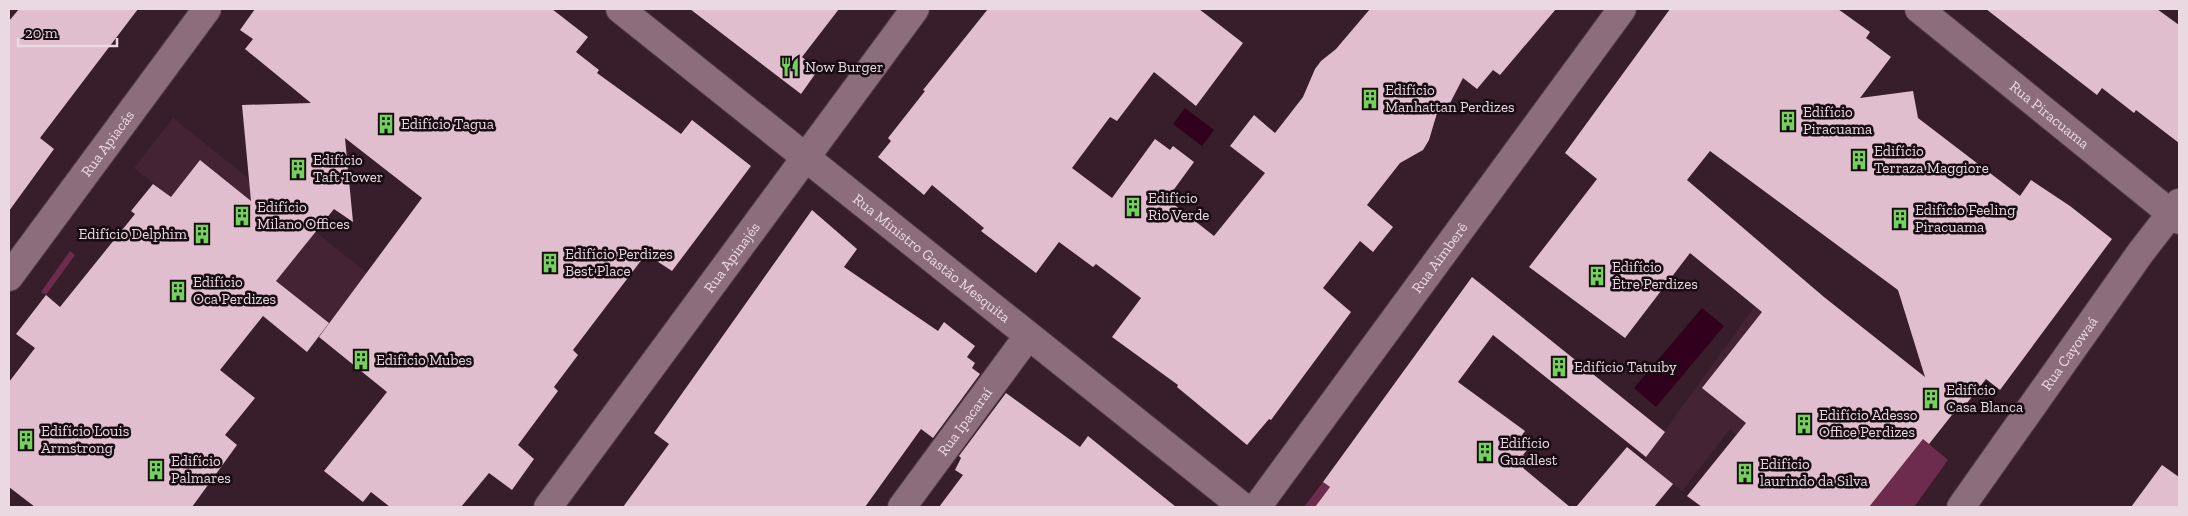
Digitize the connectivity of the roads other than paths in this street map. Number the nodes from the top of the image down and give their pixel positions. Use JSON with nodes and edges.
{"nodes":[{"id":1,"x":207,"y":9,"type":"edge"},
{"id":2,"x":620,"y":9,"type":"edge"},
{"id":3,"x":915,"y":9,"type":"edge"},
{"id":4,"x":1622,"y":9,"type":"edge"},
{"id":5,"x":1919,"y":9,"type":"edge"},
{"id":6,"x":806,"y":158,"type":"junction"},
{"id":7,"x":2176,"y":212,"type":"edge"},
{"id":8,"x":9,"y":277,"type":"edge"},
{"id":9,"x":1028,"y":336,"type":"junction"},
{"id":10,"x":548,"y":507,"type":"edge"},
{"id":11,"x":902,"y":507,"type":"edge"},
{"id":12,"x":1243,"y":507,"type":"edge"},
{"id":13,"x":1257,"y":507,"type":"edge"},
{"id":14,"x":1961,"y":507,"type":"edge"}],
"edges":[{"from":1,"to":8,"type":"street","name":"Rua Apiacás"},
{"from":2,"to":6,"type":"street","name":"Rua Ministro Gastão Mesquita"},
{"from":3,"to":6,"type":"street","name":"Rua Apinajés"},
{"from":4,"to":13,"type":"street","name":"Rua Aimberê"},
{"from":5,"to":7,"type":"street","name":"Rua Piracuama"},
{"from":6,"to":9,"type":"street","name":"Rua Ministro Gastão Mesquita"},
{"from":6,"to":10,"type":"street","name":"Rua Apinajés"},
{"from":7,"to":14,"type":"street","name":"Rua Cayowaá"},
{"from":9,"to":11,"type":"street","name":"Rua Ipacaraí"},
{"from":9,"to":12,"type":"street","name":"Rua Ministro Gastão Mesquita"}]}
